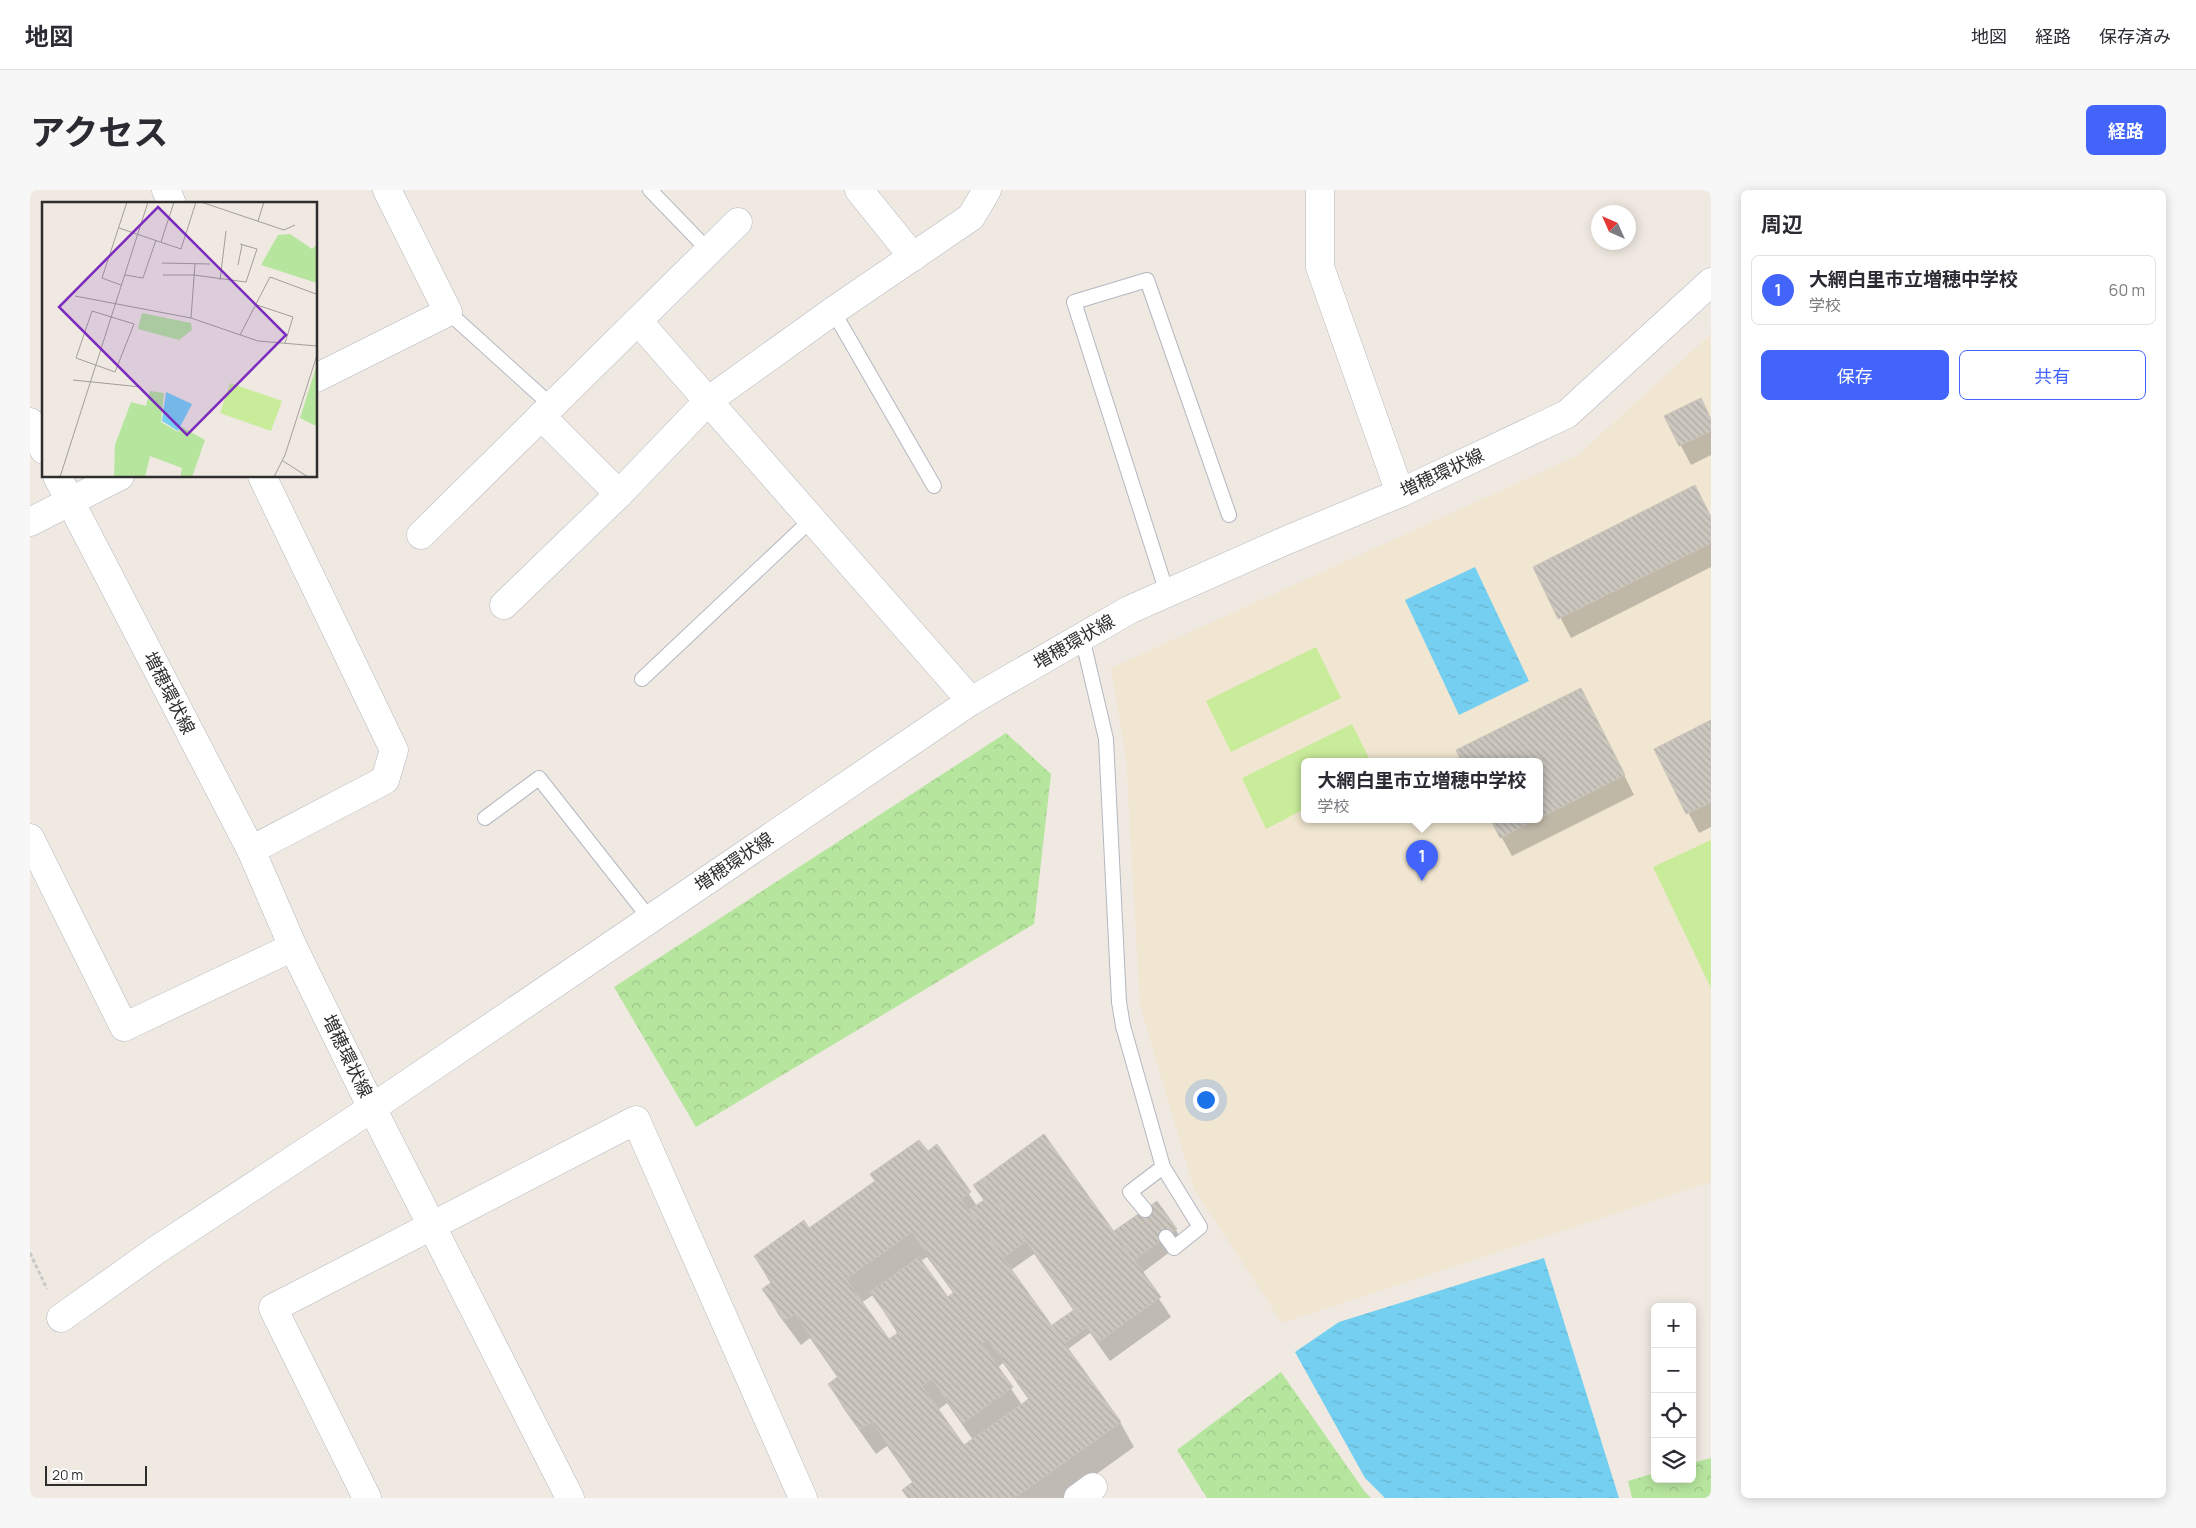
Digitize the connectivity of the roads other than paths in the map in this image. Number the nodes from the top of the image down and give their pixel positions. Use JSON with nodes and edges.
{"nodes":[{"id":1,"x":166,"y":190,"type":"edge"},
{"id":2,"x":387,"y":190,"type":"edge"},
{"id":3,"x":650,"y":190,"type":"edge"},
{"id":4,"x":859,"y":190,"type":"edge"},
{"id":5,"x":987,"y":190,"type":"edge"},
{"id":6,"x":1320,"y":190,"type":"edge"},
{"id":7,"x":171,"y":202,"type":"edge"},
{"id":8,"x":738,"y":222,"type":"dead end"},
{"id":9,"x":709,"y":251,"type":"junction"},
{"id":10,"x":913,"y":257,"type":"junction"},
{"id":11,"x":1711,"y":282,"type":"edge"},
{"id":12,"x":833,"y":311,"type":"junction"},
{"id":13,"x":448,"y":312,"type":"junction"},
{"id":14,"x":638,"y":321,"type":"junction"},
{"id":15,"x":318,"y":377,"type":"edge"},
{"id":16,"x":709,"y":400,"type":"junction"},
{"id":17,"x":547,"y":411,"type":"junction"},
{"id":18,"x":30,"y":422,"type":"edge"},
{"id":19,"x":42,"y":446,"type":"edge"},
{"id":20,"x":58,"y":478,"type":"edge"},
{"id":21,"x":116,"y":478,"type":"edge"},
{"id":22,"x":263,"y":478,"type":"edge"},
{"id":23,"x":934,"y":486,"type":"dead end"},
{"id":24,"x":619,"y":494,"type":"junction"},
{"id":25,"x":1400,"y":494,"type":"junction"},
{"id":26,"x":70,"y":502,"type":"junction"},
{"id":27,"x":1230,"y":514,"type":"dead end"},
{"id":28,"x":812,"y":519,"type":"junction"},
{"id":29,"x":30,"y":522,"type":"edge"},
{"id":30,"x":421,"y":535,"type":"dead end"},
{"id":31,"x":1167,"y":593,"type":"junction"},
{"id":32,"x":504,"y":606,"type":"dead end"},
{"id":33,"x":1082,"y":637,"type":"junction"},
{"id":34,"x":642,"y":679,"type":"dead end"},
{"id":35,"x":970,"y":701,"type":"junction"},
{"id":36,"x":485,"y":818,"type":"dead end"},
{"id":37,"x":30,"y":838,"type":"edge"},
{"id":38,"x":251,"y":850,"type":"junction"},
{"id":39,"x":650,"y":919,"type":"junction"},
{"id":40,"x":293,"y":947,"type":"junction"},
{"id":41,"x":372,"y":1108,"type":"junction"},
{"id":42,"x":1163,"y":1167,"type":"junction"},
{"id":43,"x":1144,"y":1210,"type":"dead end"},
{"id":44,"x":432,"y":1226,"type":"junction"},
{"id":45,"x":1166,"y":1237,"type":"dead end"},
{"id":46,"x":61,"y":1318,"type":"road end"},
{"id":47,"x":367,"y":1498,"type":"edge"},
{"id":48,"x":570,"y":1498,"type":"edge"},
{"id":49,"x":802,"y":1498,"type":"edge"}],
"edges":[{"from":1,"to":7,"type":"street"},
{"from":2,"to":13,"type":"street"},
{"from":3,"to":9,"type":"lane"},
{"from":4,"to":10,"type":"street"},
{"from":5,"to":10,"type":"street"},
{"from":6,"to":25,"type":"street"},
{"from":8,"to":9,"type":"street"},
{"from":9,"to":14,"type":"street"},
{"from":10,"to":12,"type":"street"},
{"from":11,"to":25,"type":"street","name":"増穂環状線"},
{"from":12,"to":16,"type":"street"},
{"from":12,"to":23,"type":"lane"},
{"from":13,"to":15,"type":"street"},
{"from":13,"to":17,"type":"lane"},
{"from":14,"to":16,"type":"street"},
{"from":14,"to":17,"type":"street"},
{"from":16,"to":24,"type":"street"},
{"from":16,"to":28,"type":"street"},
{"from":17,"to":24,"type":"street"},
{"from":17,"to":30,"type":"street"},
{"from":18,"to":19,"type":"street"},
{"from":20,"to":26,"type":"street","name":"増穂環状線"},
{"from":21,"to":26,"type":"street"},
{"from":22,"to":38,"type":"street"},
{"from":24,"to":32,"type":"street"},
{"from":25,"to":31,"type":"street","name":"増穂環状線"},
{"from":26,"to":29,"type":"street"},
{"from":26,"to":38,"type":"street","name":"増穂環状線"},
{"from":27,"to":31,"type":"lane"},
{"from":28,"to":34,"type":"lane"},
{"from":28,"to":35,"type":"street"},
{"from":31,"to":33,"type":"street","name":"増穂環状線"},
{"from":33,"to":35,"type":"street","name":"増穂環状線"},
{"from":33,"to":42,"type":"lane"},
{"from":35,"to":39,"type":"street","name":"増穂環状線"},
{"from":36,"to":39,"type":"lane"},
{"from":37,"to":40,"type":"street"},
{"from":38,"to":40,"type":"street","name":"増穂環状線"},
{"from":39,"to":41,"type":"street","name":"増穂環状線"},
{"from":40,"to":41,"type":"street","name":"増穂環状線"},
{"from":41,"to":44,"type":"street"},
{"from":41,"to":46,"type":"street"},
{"from":42,"to":43,"type":"lane"},
{"from":42,"to":45,"type":"lane"},
{"from":44,"to":47,"type":"street"},
{"from":44,"to":48,"type":"street"},
{"from":44,"to":49,"type":"street"}]}
